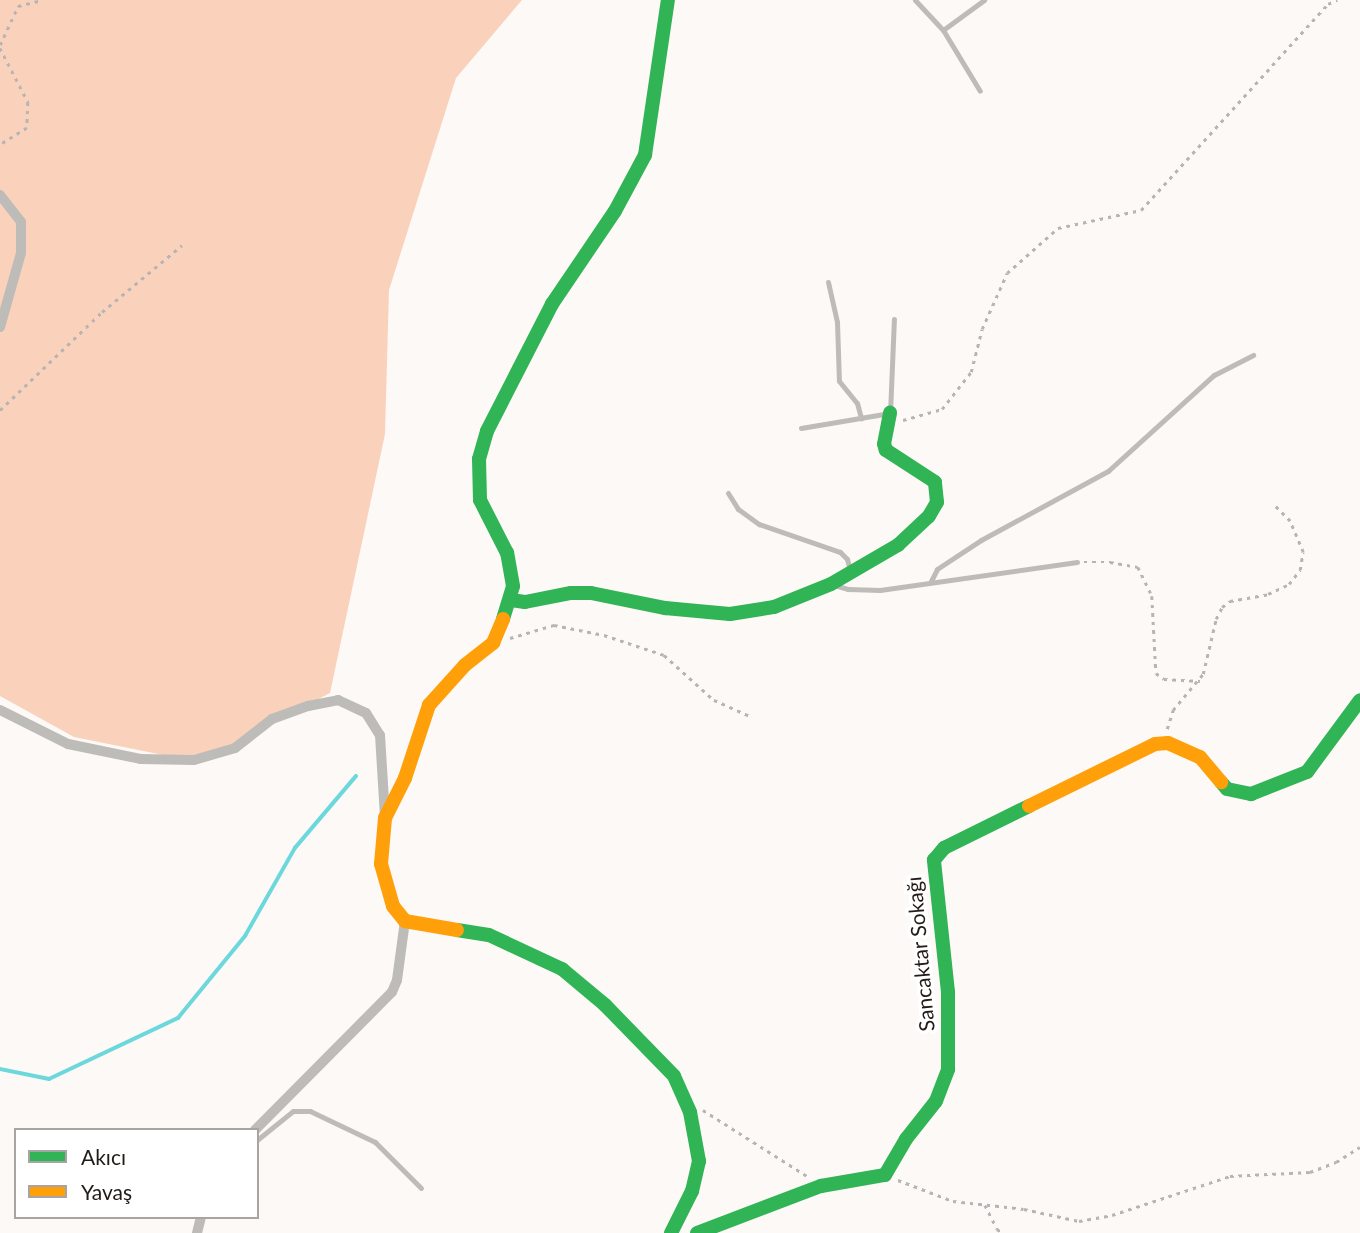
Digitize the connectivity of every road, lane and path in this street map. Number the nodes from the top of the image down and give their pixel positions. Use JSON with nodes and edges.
{"nodes":[{"id":1,"x":42,"y":0,"type":"edge"},
{"id":2,"x":668,"y":0,"type":"edge"},
{"id":3,"x":915,"y":0,"type":"edge"},
{"id":4,"x":984,"y":0,"type":"edge"},
{"id":5,"x":1338,"y":0,"type":"edge"},
{"id":6,"x":943,"y":30,"type":"junction"},
{"id":7,"x":0,"y":47,"type":"edge"},
{"id":8,"x":980,"y":91,"type":"dead end"},
{"id":9,"x":0,"y":145,"type":"edge"},
{"id":10,"x":0,"y":195,"type":"edge"},
{"id":11,"x":182,"y":245,"type":"dead end"},
{"id":12,"x":828,"y":282,"type":"dead end"},
{"id":13,"x":894,"y":318,"type":"dead end"},
{"id":14,"x":0,"y":327,"type":"edge"},
{"id":15,"x":1253,"y":355,"type":"dead end"},
{"id":16,"x":0,"y":410,"type":"edge"},
{"id":17,"x":861,"y":418,"type":"junction"},
{"id":18,"x":890,"y":418,"type":"junction"},
{"id":19,"x":801,"y":428,"type":"dead end"},
{"id":20,"x":728,"y":493,"type":"dead end"},
{"id":21,"x":1274,"y":505,"type":"dead end"},
{"id":22,"x":1077,"y":562,"type":"joint"},
{"id":23,"x":851,"y":573,"type":"junction"},
{"id":24,"x":931,"y":581,"type":"junction"},
{"id":25,"x":831,"y":584,"type":"junction"},
{"id":26,"x":511,"y":600,"type":"junction"},
{"id":27,"x":493,"y":643,"type":"junction"},
{"id":28,"x":1200,"y":681,"type":"junction"},
{"id":29,"x":1360,"y":700,"type":"edge"},
{"id":30,"x":0,"y":710,"type":"edge"},
{"id":31,"x":750,"y":716,"type":"dead end"},
{"id":32,"x":1168,"y":743,"type":"junction"},
{"id":33,"x":385,"y":818,"type":"junction"},
{"id":34,"x":405,"y":921,"type":"junction"},
{"id":35,"x":685,"y":1097,"type":"junction"},
{"id":36,"x":257,"y":1128,"type":"edge"},
{"id":37,"x":259,"y":1138,"type":"edge"},
{"id":38,"x":1360,"y":1147,"type":"edge"},
{"id":39,"x":885,"y":1175,"type":"junction"},
{"id":40,"x":821,"y":1186,"type":"junction"},
{"id":41,"x":421,"y":1188,"type":"dead end"},
{"id":42,"x":985,"y":1205,"type":"junction"},
{"id":43,"x":996,"y":1231,"type":"edge"},
{"id":44,"x":671,"y":1233,"type":"edge"},
{"id":45,"x":697,"y":1233,"type":"edge"},
{"id":46,"x":1003,"y":1233,"type":"edge"}],
"edges":[{"from":1,"to":7,"type":"path"},
{"from":2,"to":26,"type":"street"},
{"from":3,"to":6,"type":"lane"},
{"from":4,"to":6,"type":"lane"},
{"from":5,"to":18,"type":"path"},
{"from":6,"to":8,"type":"lane"},
{"from":7,"to":9,"type":"path"},
{"from":10,"to":14,"type":"street"},
{"from":11,"to":16,"type":"path"},
{"from":12,"to":17,"type":"lane"},
{"from":13,"to":18,"type":"lane"},
{"from":15,"to":24,"type":"lane"},
{"from":17,"to":18,"type":"lane"},
{"from":17,"to":19,"type":"lane"},
{"from":18,"to":23,"type":"street"},
{"from":20,"to":23,"type":"lane"},
{"from":21,"to":28,"type":"path"},
{"from":22,"to":24,"type":"lane"},
{"from":22,"to":28,"type":"path"},
{"from":23,"to":25,"type":"street"},
{"from":24,"to":25,"type":"lane"},
{"from":25,"to":26,"type":"street"},
{"from":26,"to":27,"type":"street"},
{"from":27,"to":31,"type":"path"},
{"from":27,"to":33,"type":"street"},
{"from":28,"to":32,"type":"path"},
{"from":29,"to":32,"type":"street"},
{"from":30,"to":33,"type":"street"},
{"from":32,"to":39,"type":"street","name":"Sancaktar Sokağı"},
{"from":33,"to":34,"type":"street"},
{"from":34,"to":35,"type":"street"},
{"from":34,"to":36,"type":"street"},
{"from":35,"to":40,"type":"path"},
{"from":35,"to":44,"type":"street"},
{"from":37,"to":41,"type":"lane"},
{"from":38,"to":42,"type":"path"},
{"from":39,"to":40,"type":"street"},
{"from":39,"to":42,"type":"path"},
{"from":40,"to":45,"type":"street"},
{"from":42,"to":43,"type":"path"},
{"from":43,"to":46,"type":"path"}]}
